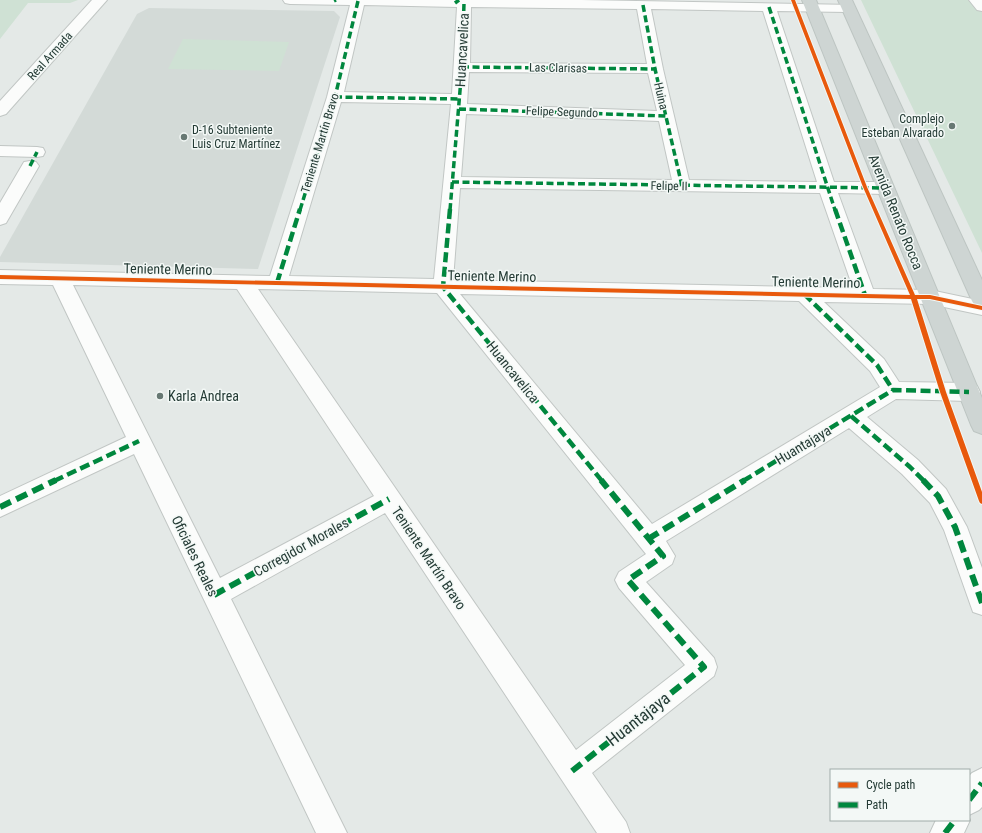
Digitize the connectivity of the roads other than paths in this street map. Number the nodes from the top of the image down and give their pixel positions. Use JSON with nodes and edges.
{"nodes":[{"id":1,"x":100,"y":0,"type":"edge"},
{"id":2,"x":290,"y":0,"type":"edge"},
{"id":3,"x":335,"y":0,"type":"edge"},
{"id":4,"x":976,"y":0,"type":"edge"},
{"id":5,"x":358,"y":1,"type":"edge"},
{"id":6,"x":460,"y":2,"type":"edge"},
{"id":7,"x":811,"y":4,"type":"edge"},
{"id":8,"x":846,"y":4,"type":"edge"},
{"id":9,"x":643,"y":5,"type":"junction"},
{"id":10,"x":769,"y":7,"type":"junction"},
{"id":11,"x":982,"y":7,"type":"edge"},
{"id":12,"x":462,"y":67,"type":"junction"},
{"id":13,"x":655,"y":69,"type":"junction"},
{"id":14,"x":335,"y":97,"type":"junction"},
{"id":15,"x":459,"y":104,"type":"junction"},
{"id":16,"x":0,"y":111,"type":"edge"},
{"id":17,"x":666,"y":116,"type":"junction"},
{"id":18,"x":0,"y":151,"type":"edge"},
{"id":19,"x":452,"y":182,"type":"junction"},
{"id":20,"x":682,"y":186,"type":"junction"},
{"id":21,"x":828,"y":187,"type":"junction"},
{"id":22,"x":885,"y":188,"type":"junction"},
{"id":23,"x":0,"y":219,"type":"edge"},
{"id":24,"x":0,"y":277,"type":"edge"},
{"id":25,"x":60,"y":279,"type":"junction"},
{"id":26,"x":243,"y":283,"type":"junction"},
{"id":27,"x":277,"y":283,"type":"junction"},
{"id":28,"x":443,"y":287,"type":"junction"},
{"id":29,"x":804,"y":294,"type":"junction"},
{"id":30,"x":865,"y":295,"type":"junction"},
{"id":31,"x":930,"y":297,"type":"junction"},
{"id":32,"x":982,"y":301,"type":"edge"},
{"id":33,"x":982,"y":308,"type":"edge"},
{"id":34,"x":893,"y":390,"type":"junction"},
{"id":35,"x":969,"y":392,"type":"junction"},
{"id":36,"x":851,"y":416,"type":"junction"},
{"id":37,"x":982,"y":425,"type":"edge"},
{"id":38,"x":139,"y":441,"type":"junction"},
{"id":39,"x":389,"y":499,"type":"junction"},
{"id":40,"x":0,"y":507,"type":"edge"},
{"id":41,"x":648,"y":539,"type":"junction"},
{"id":42,"x":214,"y":595,"type":"junction"},
{"id":43,"x":982,"y":603,"type":"edge"},
{"id":44,"x":704,"y":668,"type":"joint"},
{"id":45,"x":572,"y":771,"type":"junction"},
{"id":46,"x":982,"y":782,"type":"edge"},
{"id":47,"x":970,"y":799,"type":"edge"},
{"id":48,"x":954,"y":821,"type":"edge"},
{"id":49,"x":332,"y":833,"type":"edge"},
{"id":50,"x":615,"y":833,"type":"edge"},
{"id":51,"x":945,"y":833,"type":"edge"}],
"edges":[{"from":1,"to":16,"type":"street","name":"Real Armada"},
{"from":2,"to":3,"type":"street"},
{"from":3,"to":5,"type":"street"},
{"from":4,"to":11,"type":"street"},
{"from":5,"to":6,"type":"street"},
{"from":5,"to":14,"type":"street","name":"Teniente Martín Bravo"},
{"from":6,"to":9,"type":"street"},
{"from":6,"to":12,"type":"street","name":"Huancavelica"},
{"from":7,"to":8,"type":"street"},
{"from":7,"to":10,"type":"street"},
{"from":7,"to":22,"type":"main road","name":"Avenida Renato Rocca"},
{"from":8,"to":32,"type":"main road"},
{"from":9,"to":10,"type":"street"},
{"from":9,"to":13,"type":"street","name":"Huina"},
{"from":10,"to":21,"type":"street"},
{"from":12,"to":13,"type":"street","name":"Las Clarisas"},
{"from":12,"to":15,"type":"street","name":"Huancavelica"},
{"from":13,"to":17,"type":"street","name":"Huina"},
{"from":14,"to":15,"type":"street","name":"Felipe Segundo"},
{"from":14,"to":27,"type":"street","name":"Teniente Martín Bravo"},
{"from":15,"to":17,"type":"street","name":"Felipe Segundo"},
{"from":15,"to":19,"type":"street","name":"Huancavelica"},
{"from":17,"to":20,"type":"street","name":"Huina"},
{"from":18,"to":23,"type":"street"},
{"from":19,"to":20,"type":"street","name":"Felipe II"},
{"from":19,"to":28,"type":"street","name":"Huancavelica"},
{"from":20,"to":21,"type":"street","name":"Felipe II"},
{"from":21,"to":22,"type":"street","name":"Felipe II"},
{"from":21,"to":30,"type":"street"},
{"from":22,"to":31,"type":"main road","name":"Avenida Renato Rocca"},
{"from":24,"to":25,"type":"street","name":"Teniente Merino"},
{"from":25,"to":26,"type":"street","name":"Teniente Merino"},
{"from":25,"to":38,"type":"street","name":"Oficiales Reales"},
{"from":26,"to":27,"type":"street","name":"Teniente Merino"},
{"from":26,"to":39,"type":"street","name":"Teniente Martín Bravo"},
{"from":27,"to":28,"type":"street","name":"Teniente Merino"},
{"from":28,"to":29,"type":"street","name":"Teniente Merino"},
{"from":28,"to":41,"type":"street","name":"Huancavelica"},
{"from":29,"to":30,"type":"street","name":"Teniente Merino"},
{"from":29,"to":34,"type":"street"},
{"from":30,"to":31,"type":"street","name":"Teniente Merino"},
{"from":31,"to":33,"type":"street","name":"Teniente Merino"},
{"from":31,"to":35,"type":"main road","name":"Avenida Renato Rocca"},
{"from":34,"to":35,"type":"street"},
{"from":34,"to":36,"type":"street","name":"Huantajaya"},
{"from":35,"to":37,"type":"main road","name":"Avenida Renato Rocca"},
{"from":36,"to":41,"type":"street","name":"Huantajaya"},
{"from":36,"to":43,"type":"street"},
{"from":38,"to":40,"type":"street"},
{"from":38,"to":42,"type":"street","name":"Oficiales Reales"},
{"from":39,"to":42,"type":"street","name":"Corregidor Morales"},
{"from":39,"to":45,"type":"street","name":"Teniente Martín Bravo"},
{"from":41,"to":44,"type":"street","name":"Huancavelica"},
{"from":42,"to":49,"type":"street","name":"Oficiales Reales"},
{"from":44,"to":45,"type":"street","name":"Huantajaya"},
{"from":45,"to":50,"type":"street","name":"Teniente Martín Bravo"},
{"from":46,"to":47,"type":"street"},
{"from":48,"to":51,"type":"street"}]}
